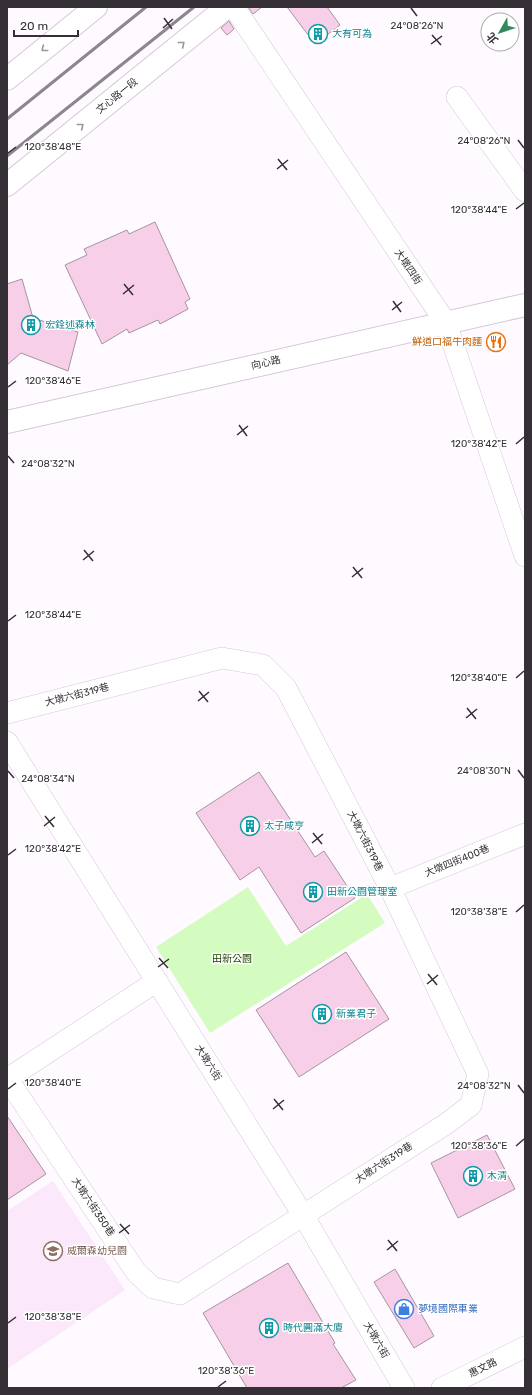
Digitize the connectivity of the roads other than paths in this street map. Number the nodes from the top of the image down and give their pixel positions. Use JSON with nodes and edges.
{"nodes":[{"id":1,"x":96,"y":7,"type":"edge"},
{"id":2,"x":227,"y":7,"type":"edge"},
{"id":3,"x":234,"y":7,"type":"edge"},
{"id":4,"x":7,"y":79,"type":"edge"},
{"id":5,"x":457,"y":96,"type":"dead end"},
{"id":6,"x":7,"y":186,"type":"edge"},
{"id":7,"x":525,"y":190,"type":"edge"},
{"id":8,"x":525,"y":305,"type":"edge"},
{"id":9,"x":446,"y":323,"type":"junction"},
{"id":10,"x":7,"y":422,"type":"edge"},
{"id":11,"x":525,"y":556,"type":"edge"},
{"id":12,"x":7,"y":713,"type":"edge"},
{"id":13,"x":7,"y":742,"type":"edge"},
{"id":14,"x":525,"y":834,"type":"edge"},
{"id":15,"x":390,"y":888,"type":"junction"},
{"id":16,"x":157,"y":981,"type":"junction"},
{"id":17,"x":7,"y":1078,"type":"edge"},
{"id":18,"x":303,"y":1215,"type":"junction"},
{"id":19,"x":525,"y":1347,"type":"edge"},
{"id":20,"x":404,"y":1388,"type":"edge"},
{"id":21,"x":442,"y":1388,"type":"edge"}],
"edges":[{"from":1,"to":4,"type":"street","one_way":true},
{"from":6,"to":2,"type":"street","name":"文心路一段","one_way":true},
{"from":3,"to":9,"type":"street","name":"大墩四街"},
{"from":5,"to":7,"type":"street"},
{"from":8,"to":9,"type":"street","name":"向心路"},
{"from":9,"to":10,"type":"street","name":"向心路"},
{"from":9,"to":11,"type":"street","name":"大墩四街"},
{"from":12,"to":15,"type":"street","name":"大墩六街319巷"},
{"from":13,"to":16,"type":"street","name":"大墩六街"},
{"from":14,"to":15,"type":"street","name":"大墩四街400巷"},
{"from":15,"to":18,"type":"street","name":"大墩六街319巷"},
{"from":16,"to":17,"type":"street"},
{"from":16,"to":18,"type":"street","name":"大墩六街"},
{"from":17,"to":18,"type":"street","name":"大墩六街350巷"},
{"from":18,"to":20,"type":"street","name":"大墩六街"},
{"from":19,"to":21,"type":"street","name":"惠文路"}]}
